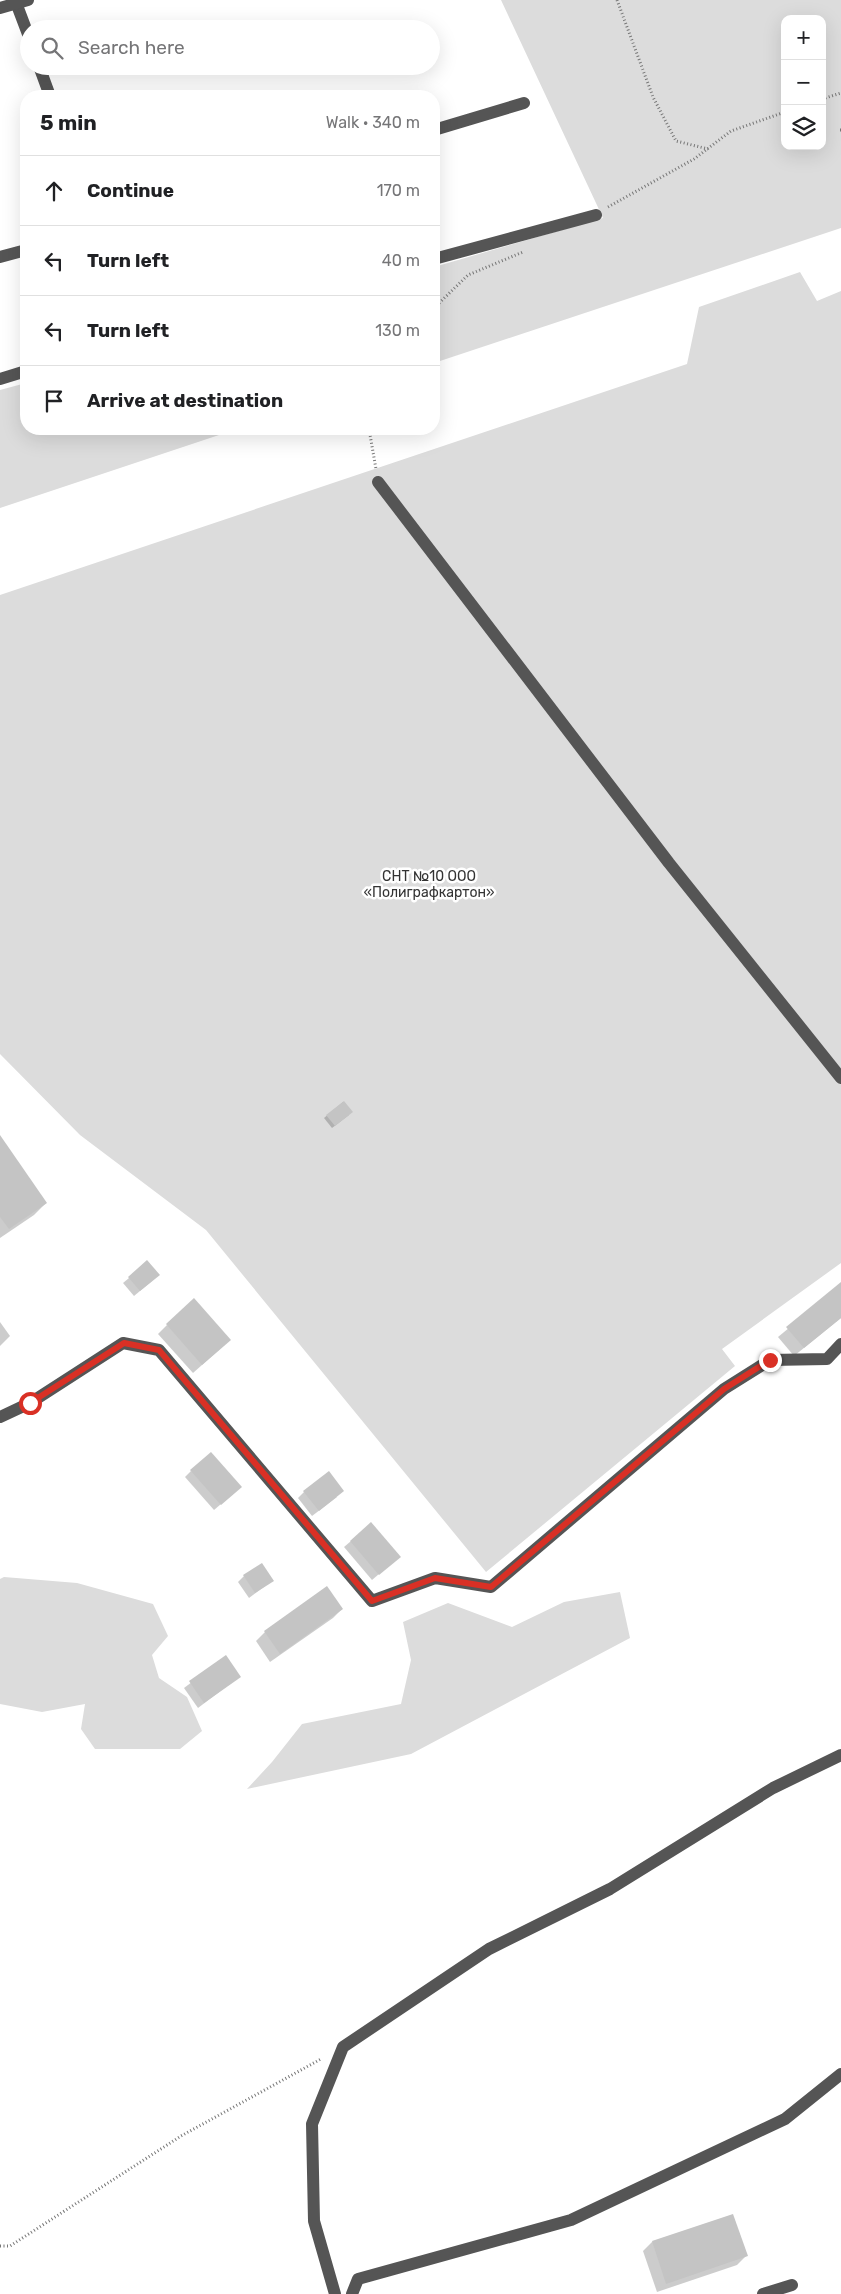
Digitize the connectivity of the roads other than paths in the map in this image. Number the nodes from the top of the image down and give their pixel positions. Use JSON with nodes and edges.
{"nodes":[{"id":1,"x":20,"y":1,"type":"edge"},
{"id":2,"x":0,"y":8,"type":"edge"},
{"id":3,"x":25,"y":20,"type":"edge"},
{"id":4,"x":42,"y":75,"type":"edge"},
{"id":5,"x":48,"y":90,"type":"edge"},
{"id":6,"x":524,"y":103,"type":"dead end"},
{"id":7,"x":440,"y":128,"type":"edge"},
{"id":8,"x":596,"y":215,"type":"dead end"},
{"id":9,"x":20,"y":252,"type":"edge"},
{"id":10,"x":0,"y":257,"type":"edge"},
{"id":11,"x":440,"y":257,"type":"edge"},
{"id":12,"x":20,"y":373,"type":"edge"},
{"id":13,"x":0,"y":379,"type":"edge"},
{"id":14,"x":378,"y":482,"type":"road end"},
{"id":15,"x":841,"y":1078,"type":"edge"},
{"id":16,"x":841,"y":1344,"type":"edge"},
{"id":17,"x":0,"y":1417,"type":"edge"},
{"id":18,"x":841,"y":1755,"type":"edge"},
{"id":19,"x":841,"y":2074,"type":"edge"},
{"id":20,"x":792,"y":2285,"type":"dead end"},
{"id":21,"x":336,"y":2294,"type":"edge"},
{"id":22,"x":352,"y":2294,"type":"edge"},
{"id":23,"x":763,"y":2294,"type":"edge"}],
"edges":[{"from":1,"to":2,"type":"street"},
{"from":1,"to":3,"type":"street"},
{"from":4,"to":5,"type":"street"},
{"from":6,"to":7,"type":"street"},
{"from":8,"to":11,"type":"street"},
{"from":9,"to":10,"type":"street"},
{"from":12,"to":13,"type":"street"},
{"from":14,"to":15,"type":"street"},
{"from":16,"to":17,"type":"street"},
{"from":18,"to":21,"type":"street"},
{"from":19,"to":22,"type":"street"},
{"from":20,"to":23,"type":"street"}]}
